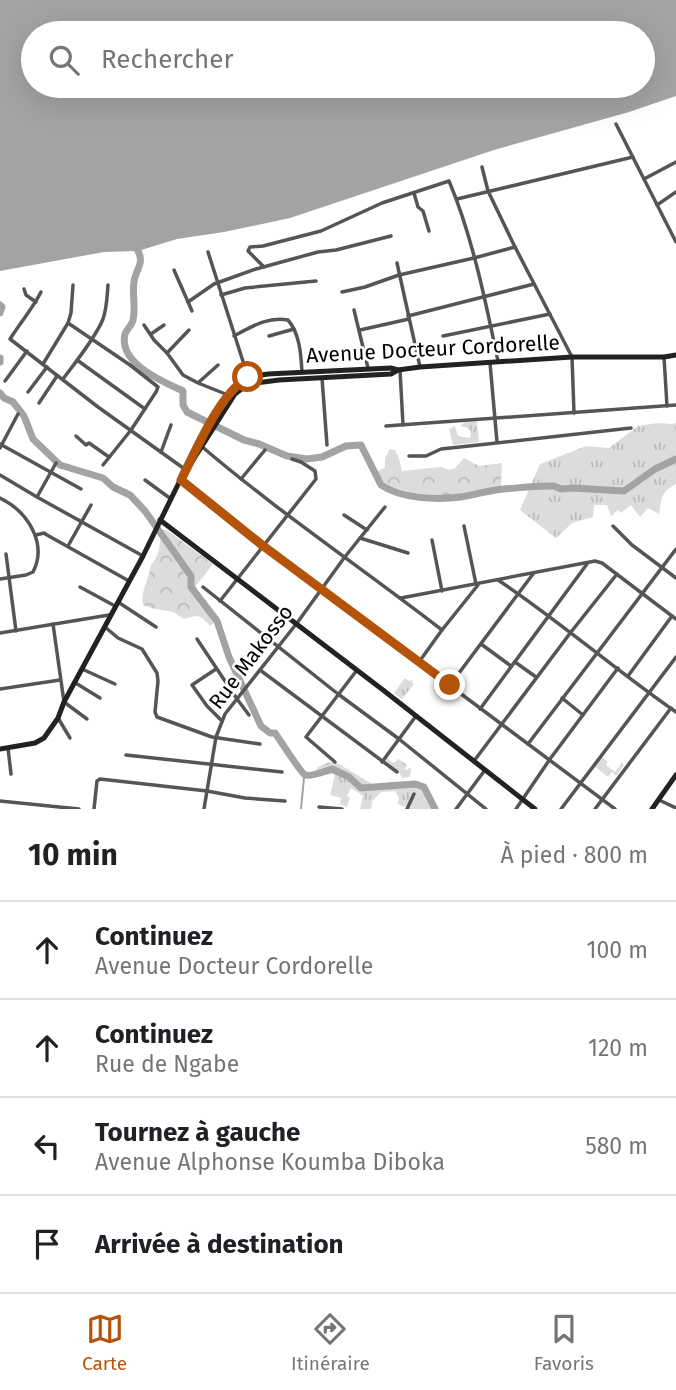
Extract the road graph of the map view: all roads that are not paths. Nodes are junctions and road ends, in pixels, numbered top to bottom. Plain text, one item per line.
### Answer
1 (617, 124) dead end
2 (633, 157) junction
3 (676, 162) edge
4 (482, 167) dead end
5 (643, 179) junction
6 (488, 191) junction
7 (676, 192) edge
8 (414, 193) junction
9 (457, 199) junction
10 (657, 205) junction
11 (676, 223) edge
12 (668, 227) junction
13 (429, 231) dead end
14 (391, 236) dead end
15 (676, 242) edge
16 (515, 247) junction
17 (208, 253) dead end
18 (474, 258) junction
19 (397, 263) dead end
20 (264, 267) junction
21 (174, 270) dead end
22 (399, 275) junction
23 (316, 282) dead end
24 (217, 283) junction
25 (534, 284) junction
26 (73, 285) dead end
27 (108, 285) dead end
28 (24, 289) dead end
29 (41, 292) dead end
30 (342, 292) dead end
31 (221, 295) junction
32 (484, 297) junction
33 (36, 302) junction
34 (188, 302) junction
35 (354, 310) dead end
36 (192, 311) dead end
37 (550, 314) junction
38 (409, 318) junction
39 (68, 323) junction
40 (144, 325) dead end
41 (164, 325) dead end
42 (491, 326) junction
43 (295, 328) junction
44 (189, 330) dead end
45 (359, 331) junction
46 (150, 334) junction
47 (234, 336) junction
48 (269, 336) dead end
49 (443, 336) dead end
50 (92, 338) junction
51 (27, 351) junction
52 (167, 353) junction
53 (676, 355) edge
54 (572, 357) junction
55 (664, 357) junction
56 (77, 360) junction
57 (490, 363) junction
58 (498, 363) junction
59 (43, 364) junction
60 (218, 365) dead end
61 (420, 367) junction
62 (47, 368) junction
63 (368, 368) junction
64 (399, 370) junction
65 (302, 372) junction
66 (57, 376) junction
67 (248, 377) junction
68 (322, 378) junction
69 (62, 379) junction
70 (5, 381) dead end
71 (198, 383) junction
72 (28, 392) dead end
73 (228, 395) junction
74 (39, 403) dead end
75 (676, 405) edge
76 (667, 406) junction
77 (145, 409) junction
78 (574, 413) junction
79 (18, 414) dead end
80 (496, 419) junction
81 (213, 424) junction
82 (171, 425) dead end
83 (403, 425) junction
84 (386, 426) dead end
85 (631, 428) dead end
86 (131, 430) junction
87 (76, 436) dead end
88 (497, 442) junction
89 (1, 445) edge
90 (200, 445) junction
91 (327, 445) dead end
92 (265, 450) dead end
93 (161, 452) junction
94 (409, 456) dead end
95 (108, 457) junction
96 (292, 459) dead end
97 (56, 463) dead end
98 (103, 465) dead end
99 (187, 469) junction
100 (51, 472) junction
101 (0, 475) edge
102 (241, 479) junction
103 (145, 480) dead end
104 (181, 480) junction
105 (80, 489) dead end
106 (37, 497) junction
107 (0, 498) edge
108 (171, 499) junction
109 (91, 505) dead end
110 (385, 508) dead end
111 (287, 515) junction
112 (344, 515) dead end
113 (81, 521) junction
114 (159, 522) junction
115 (464, 526) dead end
116 (613, 526) dead end
117 (367, 530) junction
118 (36, 536) junction
119 (360, 538) junction
120 (432, 540) dead end
121 (262, 545) junction
122 (68, 546) junction
123 (676, 549) edge
124 (6, 554) dead end
125 (408, 554) dead end
126 (143, 555) junction
127 (344, 558) junction
128 (589, 562) junction
129 (662, 568) junction
130 (535, 573) junction
131 (617, 574) junction
132 (9, 578) junction
133 (237, 578) junction
134 (676, 578) edge
135 (0, 579) edge
136 (130, 580) junction
137 (498, 580) junction
138 (478, 584) junction
139 (80, 587) dead end
140 (203, 587) dead end
141 (321, 589) junction
142 (442, 591) junction
143 (642, 592) junction
144 (519, 594) junction
145 (401, 598) junction
146 (220, 601) junction
147 (117, 604) junction
148 (111, 615) junction
149 (549, 616) junction
150 (674, 618) edge
151 (297, 623) junction
152 (52, 624) junction
153 (105, 627) junction
154 (156, 627) dead end
155 (442, 630) junction
156 (16, 631) junction
157 (571, 632) junction
158 (0, 633) edge
159 (197, 639) dead end
160 (481, 644) junction
161 (278, 647) junction
162 (597, 652) junction
163 (676, 657) edge
164 (419, 662) junction
165 (513, 664) junction
166 (618, 668) junction
167 (82, 669) junction
168 (216, 669) junction
169 (260, 670) junction
170 (357, 670) junction
171 (628, 676) junction
172 (536, 678) junction
173 (60, 680) junction
174 (74, 682) junction
175 (115, 684) dead end
176 (450, 685) junction
177 (0, 689) edge
178 (649, 692) junction
179 (338, 694) junction
180 (100, 698) dead end
181 (562, 698) junction
182 (237, 699) junction
183 (64, 702) junction
184 (480, 709) junction
185 (675, 710) edge
186 (249, 715) dead end
187 (322, 715) junction
188 (583, 715) junction
189 (416, 716) junction
190 (58, 718) junction
191 (86, 719) dead end
192 (221, 720) junction
193 (501, 725) junction
194 (216, 737) junction
195 (69, 738) dead end
196 (399, 739) junction
197 (260, 744) dead end
198 (528, 744) junction
199 (8, 748) junction
200 (0, 749) edge
201 (126, 755) dead end
202 (550, 760) junction
203 (474, 761) junction
204 (335, 762) dead end
205 (382, 762) junction
206 (211, 765) junction
207 (485, 770) junction
208 (282, 772) dead end
209 (397, 772) dead end
210 (11, 774) dead end
211 (676, 775) edge
212 (580, 783) junction
213 (207, 791) junction
214 (467, 793) junction
215 (414, 794) dead end
216 (602, 799) junction
217 (522, 800) junction
218 (659, 800) junction
219 (1, 801) edge
220 (285, 801) dead end
221 (318, 807) dead end
222 (676, 808) edge
223 (0, 809) edge
224 (79, 809) edge
225 (94, 809) edge
226 (204, 809) edge
227 (342, 809) edge
228 (407, 809) edge
229 (456, 809) edge
230 (486, 809) edge
231 (516, 809) edge
232 (535, 809) edge
233 (561, 809) edge
234 (594, 809) edge
235 (615, 809) edge
236 (652, 809) edge

1 - 2 street
2 - 5 street
2 - 6 street
3 - 5 street
4 - 6 street
5 - 10 street
6 - 9 street
6 - 16 street
7 - 10 street
8 - 9 street
8 - 13 street
8 - 20 street
9 - 18 street
10 - 12 street
11 - 12 street
12 - 15 street
14 - 20 street
16 - 18 street
16 - 25 street
17 - 24 street
18 - 22 street
18 - 32 street
19 - 22 street
20 - 24 street
21 - 34 street
22 - 30 street
22 - 38 street
23 - 31 street
24 - 31 street
24 - 34 street
25 - 32 street
25 - 37 street
26 - 39 street
27 - 50 street
28 - 33 street
29 - 33 street
31 - 47 street
32 - 38 street
32 - 42 street
33 - 51 street
34 - 36 street
35 - 45 street
37 - 42 street
37 - 54 street
38 - 45 street
38 - 61 street
39 - 50 street
39 - 59 street
40 - 46 street
41 - 46 street
42 - 49 street
42 - 58 street
43 - 47 street
43 - 48 street
43 - 65 street
44 - 52 street
45 - 63 street
46 - 52 street
47 - 67 street
50 - 56 street
50 - 77 street
51 - 59 street
51 - 70 street
52 - 71 street
53 - 55 street, Avenue Docteur Cordorelle
54 - 55 street, Avenue Docteur Cordorelle
54 - 58 street, Avenue Docteur Cordorelle
54 - 78 street
55 - 76 street
56 - 69 street
56 - 77 street
57 - 58 street, Avenue Docteur Cordorelle
57 - 61 street, Avenue Docteur Cordorelle
57 - 80 street
59 - 62 street
60 - 71 street
61 - 64 street, Avenue Docteur Cordorelle
62 - 66 street
62 - 72 street
63 - 64 street, Avenue Docteur Cordorelle
63 - 65 street, Avenue Docteur Cordorelle
64 - 68 street
64 - 83 street
65 - 67 street, Avenue Docteur Cordorelle
66 - 69 street
66 - 74 street
67 - 73 street
68 - 81 street
68 - 91 street
69 - 86 street
71 - 73 street
73 - 81 street
75 - 76 street
76 - 78 street
77 - 86 street
78 - 80 street
79 - 89 street
80 - 83 street
80 - 88 street
81 - 90 street
82 - 93 street
83 - 84 street
85 - 88 street
86 - 93 street
86 - 95 street
87 - 95 street
88 - 94 street
89 - 100 street
90 - 99 street
90 - 102 street
92 - 102 street
93 - 99 street
95 - 98 street
96 - 111 street
97 - 100 street
99 - 104 street
100 - 105 street
100 - 106 street
101 - 106 street
102 - 111 street
103 - 108 street
104 - 108 street
104 - 121 street
106 - 113 street
107 - 118 street
108 - 114 street
109 - 113 street
110 - 117 street, Rue Makosso
111 - 121 street
111 - 127 street
112 - 117 street
113 - 122 street
113 - 126 street
114 - 126 street
114 - 133 street
115 - 138 street
116 - 129 street
117 - 119 street, Rue Makosso
118 - 122 street
118 - 132 street
119 - 125 street
119 - 127 street, Rue Makosso
120 - 142 street
121 - 133 street
121 - 141 street
122 - 136 street
123 - 129 street
124 - 132 street
126 - 136 street
127 - 141 street, Rue Makosso
127 - 145 street
128 - 130 street
128 - 131 street
128 - 149 street
129 - 134 street
129 - 143 street
130 - 137 street
130 - 144 street
131 - 143 street
131 - 157 street
132 - 135 street
132 - 156 street
133 - 146 street
133 - 151 street
136 - 147 street
137 - 138 street
137 - 144 street
138 - 142 street
138 - 155 street
139 - 147 street
140 - 146 street
141 - 151 street, Rue Makosso
141 - 164 street
142 - 145 street
143 - 150 street
143 - 162 street
144 - 149 street
144 - 160 street
145 - 155 street
146 - 161 street
147 - 148 street
147 - 154 street
148 - 152 street
148 - 153 street
149 - 157 street
149 - 165 street
150 - 171 street
151 - 161 street, Rue Makosso
151 - 170 street
152 - 156 street
152 - 173 street
153 - 167 street
153 - 194 street
155 - 164 street
156 - 158 street
157 - 162 street
157 - 172 street
159 - 168 street
160 - 165 street
160 - 176 street
161 - 169 street, Rue Makosso
161 - 179 street
162 - 166 street
162 - 181 street
163 - 178 street
164 - 176 street
165 - 172 street
165 - 184 street
166 - 171 street
166 - 188 street
167 - 174 street
167 - 175 street
168 - 182 street
168 - 192 street
169 - 182 street, Rue Makosso
169 - 187 street
170 - 179 street
170 - 189 street
171 - 178 street
172 - 193 street
173 - 177 street
173 - 183 street
174 - 180 street
174 - 183 street
176 - 184 street
178 - 185 street
178 - 212 street
179 - 187 street
179 - 196 street
181 - 188 street
181 - 198 street
182 - 186 street
182 - 192 street, Rue Makosso
183 - 190 street
183 - 191 street
184 - 193 street
185 - 216 street
187 - 204 street
187 - 205 street
188 - 202 street
189 - 196 street
189 - 203 street
190 - 195 street
190 - 199 street
192 - 194 street, Rue Makosso
193 - 198 street
193 - 203 street
194 - 197 street
194 - 206 street, Rue Makosso
196 - 205 street
196 - 214 street
198 - 202 street
199 - 200 street
199 - 210 street
201 - 206 street
202 - 212 street
202 - 217 street
203 - 207 street
205 - 209 street
206 - 208 street
206 - 213 street, Rue Makosso
207 - 214 street
207 - 217 street
211 - 218 street
212 - 216 street
212 - 233 street
213 - 220 street
213 - 225 street
213 - 226 street, Rue Makosso
214 - 229 street
214 - 230 street
215 - 228 street
216 - 234 street
216 - 235 street
217 - 231 street
217 - 232 street
218 - 222 street
218 - 236 street
219 - 223 street
219 - 224 street
221 - 227 street

